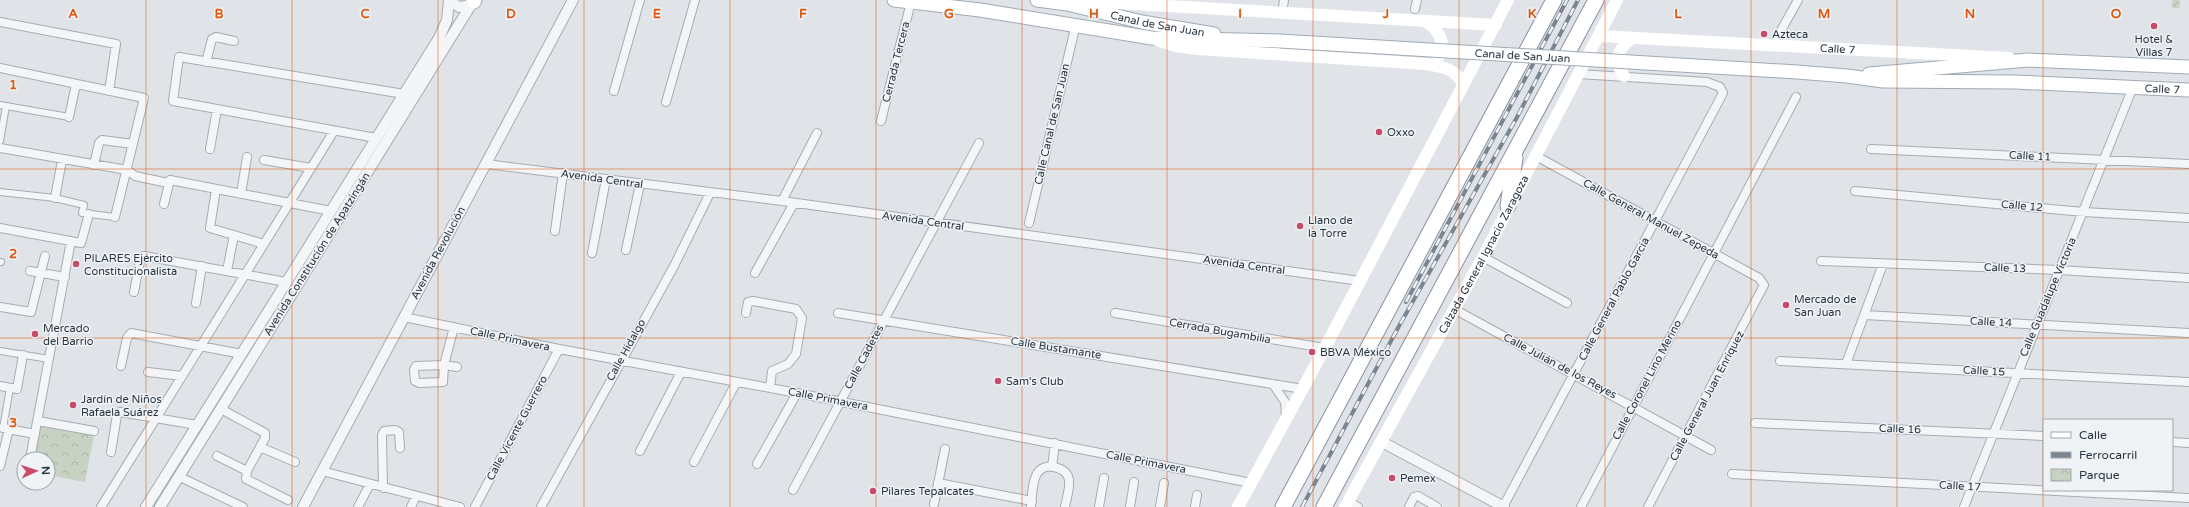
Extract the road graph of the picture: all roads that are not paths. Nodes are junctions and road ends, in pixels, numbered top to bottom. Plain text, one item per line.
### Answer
1 (449, 0) edge
2 (573, 0) edge
3 (640, 0) edge
4 (695, 0) edge
5 (894, 0) edge
6 (1284, 0) edge
7 (1416, 0) edge
8 (1508, 0) edge
9 (1554, 0) edge
10 (1596, 0) edge
11 (1617, 0) edge
12 (1798, 0) edge
13 (474, 1) edge
14 (1044, 1) edge
15 (911, 2) junction
16 (1150, 2) edge
17 (1067, 4) junction
18 (1415, 9) dead end
19 (1282, 13) junction
20 (0, 22) edge
21 (1426, 22) junction
22 (1076, 24) junction
23 (1496, 25) junction
24 (1599, 36) junction
25 (1152, 38) junction
26 (1632, 38) junction
27 (1248, 39) junction
28 (234, 41) dead end
29 (1773, 45) junction
30 (2028, 60) junction
31 (206, 62) junction
32 (1425, 64) junction
33 (2189, 67) edge
34 (0, 68) edge
35 (1797, 72) joint
36 (1578, 74) junction
37 (1624, 76) junction
38 (1847, 76) junction
39 (76, 84) junction
40 (1463, 85) junction
41 (2133, 87) junction
42 (2189, 90) edge
43 (109, 91) junction
44 (614, 91) dead end
45 (404, 94) junction
46 (1796, 97) dead end
47 (666, 102) dead end
48 (3, 106) edge
49 (217, 109) junction
50 (69, 117) joint
51 (881, 121) dead end
52 (334, 131) junction
53 (817, 133) dead end
54 (376, 138) junction
55 (0, 141) edge
56 (979, 143) dead end
57 (133, 144) junction
58 (0, 148) edge
59 (1517, 148) junction
60 (210, 149) dead end
61 (1871, 149) dead end
62 (1536, 156) junction
63 (247, 157) dead end
64 (62, 160) junction
65 (264, 160) dead end
66 (2104, 160) junction
67 (486, 164) junction
68 (2189, 164) edge
69 (94, 165) junction
70 (311, 168) junction
71 (127, 170) junction
72 (563, 173) junction
73 (606, 179) junction
74 (168, 184) junction
75 (640, 184) junction
76 (216, 189) junction
77 (1855, 191) dead end
78 (0, 192) edge
79 (710, 193) junction
80 (241, 194) junction
81 (55, 198) junction
82 (782, 201) junction
83 (289, 203) junction
84 (794, 203) junction
85 (164, 204) dead end
86 (1508, 206) junction
87 (331, 211) junction
88 (2084, 212) junction
89 (89, 214) junction
90 (115, 217) joint
91 (2189, 218) edge
92 (1656, 221) junction
93 (1029, 223) dead end
94 (935, 224) junction
95 (0, 228) edge
96 (554, 232) dead end
97 (234, 235) junction
98 (71, 241) junction
99 (264, 244) junction
100 (626, 250) dead end
101 (592, 253) dead end
102 (1714, 253) junction
103 (45, 256) dead end
104 (1483, 257) junction
105 (1821, 261) dead end
106 (1884, 264) junction
107 (202, 266) junction
108 (2059, 270) junction
109 (30, 271) dead end
110 (227, 271) junction
111 (41, 273) junction
112 (755, 273) dead end
113 (245, 275) junction
114 (65, 277) junction
115 (2189, 278) edge
116 (1360, 281) junction
117 (286, 282) junction
118 (1764, 285) joint
119 (134, 292) dead end
120 (196, 303) dead end
121 (1567, 303) dead end
122 (0, 307) edge
123 (1454, 309) junction
124 (746, 313) dead end
125 (838, 313) dead end
126 (1115, 313) dead end
127 (1865, 315) junction
128 (404, 317) junction
129 (884, 319) junction
130 (2037, 324) junction
131 (454, 327) junction
132 (2189, 333) edge
133 (201, 345) junction
134 (1325, 348) junction
135 (559, 349) junction
136 (0, 351) edge
137 (242, 354) junction
138 (23, 355) junction
139 (49, 359) junction
140 (620, 360) junction
141 (1780, 361) dead end
142 (1846, 364) junction
143 (121, 366) dead end
144 (457, 367) dead end
145 (148, 372) dead end
146 (681, 372) junction
147 (2016, 373) junction
148 (1574, 374) junction
149 (182, 376) junction
150 (2189, 382) edge
151 (736, 383) junction
152 (1274, 384) junction
153 (0, 386) edge
154 (10, 388) junction
155 (770, 388) junction
156 (1303, 389) junction
157 (797, 393) junction
158 (840, 402) junction
159 (1634, 406) junction
160 (221, 409) junction
161 (157, 417) junction
162 (1286, 417) junction
163 (38, 420) junction
164 (1755, 423) dead end
165 (197, 425) junction
166 (6, 428) junction
167 (94, 431) dead end
168 (1993, 433) junction
169 (35, 434) junction
170 (1686, 436) junction
171 (2043, 436) edge
172 (1382, 442) junction
173 (2173, 442) edge
174 (1055, 443) junction
175 (2189, 443) edge
176 (260, 447) junction
177 (400, 448) dead end
178 (945, 449) dead end
179 (1711, 450) dead end
180 (32, 451) edge
181 (640, 451) dead end
182 (110, 452) dead end
183 (217, 456) dead end
184 (295, 462) dead end
185 (694, 462) dead end
186 (757, 464) dead end
187 (0, 466) edge
188 (1052, 466) junction
189 (247, 471) junction
190 (322, 471) junction
191 (1732, 474) dead end
192 (180, 477) junction
193 (1104, 478) dead end
194 (1134, 482) dead end
195 (938, 483) junction
196 (1164, 483) dead end
197 (1251, 483) junction
198 (370, 484) junction
199 (1972, 487) junction
200 (383, 488) junction
201 (793, 490) dead end
202 (2043, 491) edge
203 (2051, 491) edge
204 (1197, 495) dead end
205 (416, 496) junction
206 (2189, 498) edge
207 (288, 500) dead end
208 (934, 504) dead end
209 (1031, 504) edge
210 (1350, 505) edge
211 (101, 507) edge
212 (146, 507) edge
213 (160, 507) edge
214 (243, 507) edge
215 (303, 507) edge
216 (358, 507) edge
217 (411, 507) edge
218 (460, 507) edge
219 (475, 507) edge
220 (541, 507) edge
221 (1066, 507) edge
222 (1099, 507) edge
223 (1130, 507) edge
224 (1160, 507) edge
225 (1195, 507) edge
226 (1238, 507) edge
227 (1283, 507) edge
228 (1324, 507) edge
229 (1409, 507) edge
230 (1437, 507) edge
231 (1503, 507) edge
232 (1581, 507) edge
233 (1648, 507) edge
234 (1964, 507) edge

1 - 13 street
1 - 45 street, Avenida Constitución de Apatzingán
2 - 67 street, Avenida Revolución
3 - 44 street
4 - 47 street
5 - 15 main road, Canal de San Juan
6 - 19 street
7 - 18 street
8 - 23 main road
9 - 227 highway
10 - 59 highway, Calzada General Ignacio Zaragoza
11 - 24 main road, Calzada General Ignacio Zaragoza
12 - 29 street
13 - 160 street, Avenida Constitución de Apatzingán
14 - 17 main road, Canal de San Juan
15 - 22 main road, Canal de San Juan
15 - 51 street, Cerrada Tercera
16 - 17 main road, Canal de San Juan
16 - 19 main road, Canal de San Juan
17 - 27 main road, Canal de San Juan
19 - 21 main road, Canal de San Juan
20 - 43 street
21 - 23 main road, Canal de San Juan
21 - 32 main road
22 - 25 main road, Canal de San Juan
22 - 93 street, Calle Canal de San Juan
23 - 40 main road
24 - 26 main road, Calle 7
24 - 36 main road, Calzada General Ignacio Zaragoza
25 - 27 main road, Canal de San Juan
25 - 32 main road, Canal de San Juan
26 - 29 main road, Calle 7
26 - 37 main road
27 - 35 main road, Canal de San Juan, bridge
28 - 31 street
29 - 30 main road, Calle 7
30 - 33 main road, Calle 7
30 - 38 main road, Calle 7
31 - 45 street
31 - 49 street
32 - 40 main road, Canal de San Juan
34 - 39 street
35 - 38 main road, Calle 7
36 - 37 street
36 - 62 main road, Calzada General Ignacio Zaragoza
37 - 92 street, Calle General Pablo García
38 - 41 main road, Calle 7
39 - 43 street
39 - 50 street
40 - 116 main road
41 - 42 main road, Calle 7
41 - 66 street, Calle Guadalupe Victoria
43 - 57 street
45 - 54 street, Avenida Constitución de Apatzingán
46 - 102 street, Calle Coronel Lino Merino
48 - 50 street
48 - 55 street
49 - 52 street
49 - 60 street
52 - 54 street
52 - 70 street
53 - 82 street
54 - 87 street, Avenida Constitución de Apatzingán
56 - 94 street, Calle Cadetes
57 - 69 street
57 - 71 street
58 - 64 street
59 - 86 highway
59 - 228 highway, Calzada General Ignacio Zaragoza
61 - 66 street, Calle 11
62 - 86 main road, Calzada General Ignacio Zaragoza
62 - 92 street, Calle General Manuel Zepeda
63 - 80 street
64 - 69 street
64 - 81 street
65 - 70 street
66 - 68 street, Calle 11
66 - 88 street, Calle Guadalupe Victoria
67 - 72 street, Avenida Central
67 - 128 street, Avenida Revolución
69 - 71 street
70 - 83 street
71 - 74 street
71 - 90 street
72 - 73 street, Avenida Central
72 - 96 street
73 - 75 street, Avenida Central
73 - 101 street
74 - 76 street
74 - 85 street
75 - 79 street, Avenida Central
75 - 100 street
76 - 80 street
76 - 97 street
77 - 88 street, Calle 12
78 - 81 street
79 - 82 street, Avenida Central
79 - 140 street, Calle Hidalgo
80 - 83 street
81 - 89 street
82 - 84 street, Avenida Central
83 - 87 street
83 - 99 street
84 - 94 street, Avenida Central
84 - 112 street
86 - 104 main road, Calzada General Ignacio Zaragoza
87 - 117 street, Avenida Constitución de Apatzingán
88 - 91 street, Calle 12
88 - 108 street, Calle Guadalupe Victoria
89 - 90 street
89 - 98 street
92 - 102 street, Calle General Manuel Zepeda
92 - 148 street, Calle General Pablo García
94 - 116 street, Avenida Central
94 - 129 street, Calle Cadetes
95 - 98 street
97 - 99 street
97 - 110 street
98 - 114 street
99 - 113 street
102 - 118 street, Calle General Manuel Zepeda
102 - 159 street, Calle Coronel Lino Merino
103 - 111 street
104 - 121 street
104 - 123 main road, Calzada General Ignacio Zaragoza
105 - 106 street, Calle 13
106 - 108 street, Calle 13
106 - 127 street
107 - 110 street
107 - 119 street
107 - 120 street
108 - 115 street, Calle 13
108 - 130 street, Calle Guadalupe Victoria
109 - 111 street
110 - 113 street
111 - 114 street
111 - 122 street
113 - 117 street
113 - 133 street
114 - 139 street
116 - 134 main road
117 - 137 street, Avenida Constitución de Apatzingán
118 - 170 street, Calle General Juan Enríquez
123 - 148 street, Calle Julián de los Reyes
123 - 172 main road, Calzada General Ignacio Zaragoza
124 - 155 street
125 - 129 street, Calle Bustamante
126 - 134 street, Cerrada Bugambilia
127 - 130 street, Calle 14
127 - 142 street
128 - 131 street, Calle Primavera
128 - 190 street, Avenida Revolución
129 - 152 street, Calle Bustamante
129 - 158 street, Calle Cadetes
130 - 132 street, Calle 14
130 - 147 street, Calle Guadalupe Victoria
131 - 135 street, Calle Primavera
131 - 144 street
133 - 137 street
133 - 143 street
133 - 149 street
134 - 156 main road
135 - 140 street, Calle Primavera
135 - 219 street, Calle Vicente Guerrero
136 - 138 street
137 - 165 street, Avenida Constitución de Apatzingán
138 - 139 street
138 - 154 street
139 - 163 street
140 - 146 street, Calle Primavera
140 - 220 street, Calle Hidalgo
141 - 142 street, Calle 15
142 - 147 street, Calle 15
145 - 149 street
146 - 151 street, Calle Primavera
146 - 181 street
147 - 150 street, Calle 15
147 - 168 street, Calle Guadalupe Victoria
148 - 159 street, Calle Julián de los Reyes
148 - 231 street, Calle General Pablo García
149 - 161 street
151 - 155 street, Calle Primavera
151 - 185 street
152 - 156 street, Calle Bustamante
152 - 162 street
153 - 154 street
154 - 166 street
155 - 157 street, Calle Primavera
156 - 162 main road
157 - 158 street, Calle Primavera
157 - 186 street
158 - 174 street, Calle Primavera
158 - 201 street, Calle Cadetes
159 - 170 street, Calle Julián de los Reyes
159 - 232 street, Calle Coronel Lino Merino
160 - 176 street
160 - 192 street, Avenida Constitución de Apatzingán
161 - 165 street
161 - 182 street
161 - 211 street
162 - 197 main road
163 - 167 street
163 - 169 street
164 - 168 street, Calle 16
165 - 212 street, Avenida Constitución de Apatzingán
166 - 169 street
166 - 187 street
168 - 171 street, Calle 16
168 - 199 street, Calle Guadalupe Victoria
169 - 180 street
170 - 179 street, Calle Julián de los Reyes
170 - 233 street, Calle General Juan Enríquez
172 - 210 main road, Calzada General Ignacio Zaragoza
172 - 231 street
173 - 175 street
174 - 188 street
174 - 197 street, Calle Primavera
176 - 184 street
176 - 189 street
177 - 200 street
178 - 195 street
183 - 189 street
188 - 209 street
188 - 221 street
189 - 207 street
190 - 198 street
190 - 215 street, Avenida Revolución
191 - 199 street, Calle 17
192 - 213 street, Avenida Constitución de Apatzingán
192 - 214 street
193 - 222 street
194 - 223 street
195 - 208 street
195 - 209 street
196 - 224 street
197 - 226 main road
198 - 200 street
198 - 216 street
199 - 202 street, Calle 17
199 - 234 street, Calle Guadalupe Victoria
200 - 205 street
203 - 206 street, Calle 17
204 - 225 street
205 - 217 street
205 - 218 street
229 - 230 street

